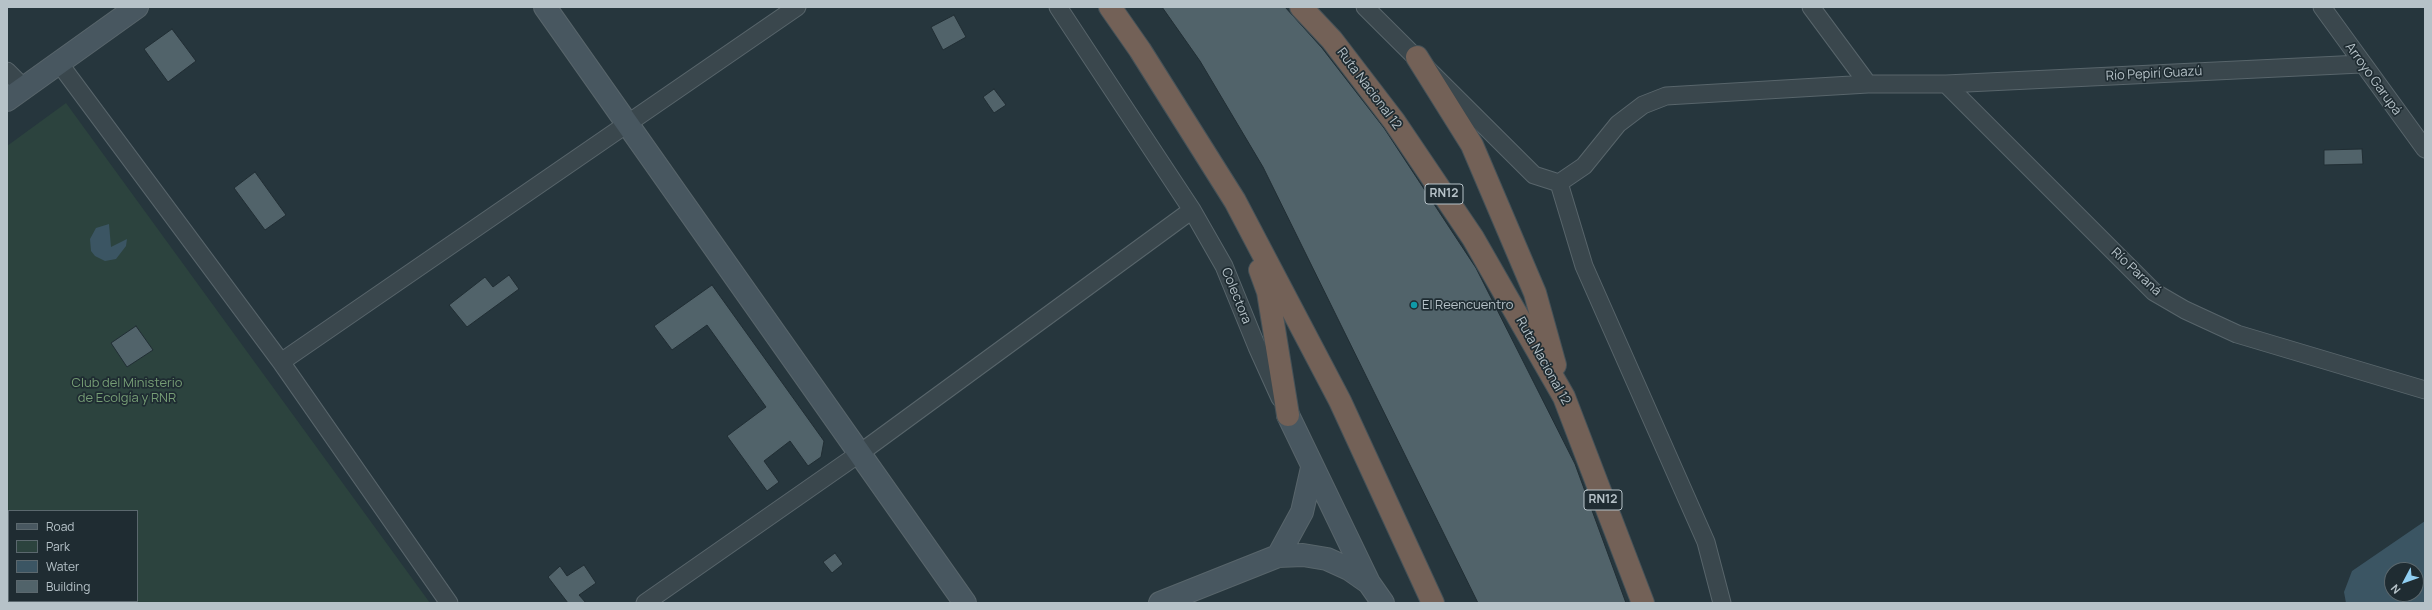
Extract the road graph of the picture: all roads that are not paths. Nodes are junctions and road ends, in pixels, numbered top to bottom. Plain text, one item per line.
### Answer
1 (137, 7) edge
2 (544, 7) edge
3 (797, 7) edge
4 (1058, 7) edge
5 (1110, 7) edge
6 (1301, 7) edge
7 (1365, 7) edge
8 (1811, 7) edge
9 (2322, 7) edge
10 (1417, 57) junction
11 (59, 63) junction
12 (2361, 64) junction
13 (7, 71) edge
14 (1868, 84) junction
15 (1946, 84) junction
16 (16, 94) edge
17 (628, 124) junction
18 (2425, 149) edge
19 (1559, 183) junction
20 (1235, 201) junction
21 (1192, 210) junction
22 (281, 362) junction
23 (2425, 390) edge
24 (1564, 397) junction
25 (1288, 415) junction
26 (860, 453) junction
27 (1312, 468) junction
28 (1278, 556) junction
29 (1369, 583) junction
30 (449, 603) edge
31 (645, 603) edge
32 (965, 603) edge
33 (1160, 603) edge
34 (1383, 603) edge
35 (1433, 603) edge
36 (1643, 603) edge
37 (1722, 603) edge

1 - 11 main road
2 - 17 main road
3 - 17 street
4 - 21 street, Colectora
5 - 20 highway
6 - 24 highway, Ruta Nacional 12 / RN12
7 - 10 street
8 - 14 street
9 - 12 street, Arroyo Garupá
10 - 19 street
10 - 24 highway
11 - 16 main road
11 - 22 street
12 - 15 street, Río Pepirí Guazú
12 - 18 street, Arroyo Garupá
13 - 16 street
14 - 15 street, Río Pepirí Guazú
14 - 19 street, Río Pepirí Guazú
15 - 23 street, Río Paraná
17 - 22 street
17 - 26 main road
19 - 37 street
20 - 25 highway
20 - 35 highway
21 - 25 street, Colectora
21 - 26 street
22 - 30 street
24 - 36 highway, Ruta Nacional 12 / RN12
25 - 27 main road, Colectora
26 - 31 street
26 - 32 main road
27 - 28 main road
27 - 29 main road, Colectora
28 - 29 main road
28 - 33 main road
29 - 34 main road, Colectora

